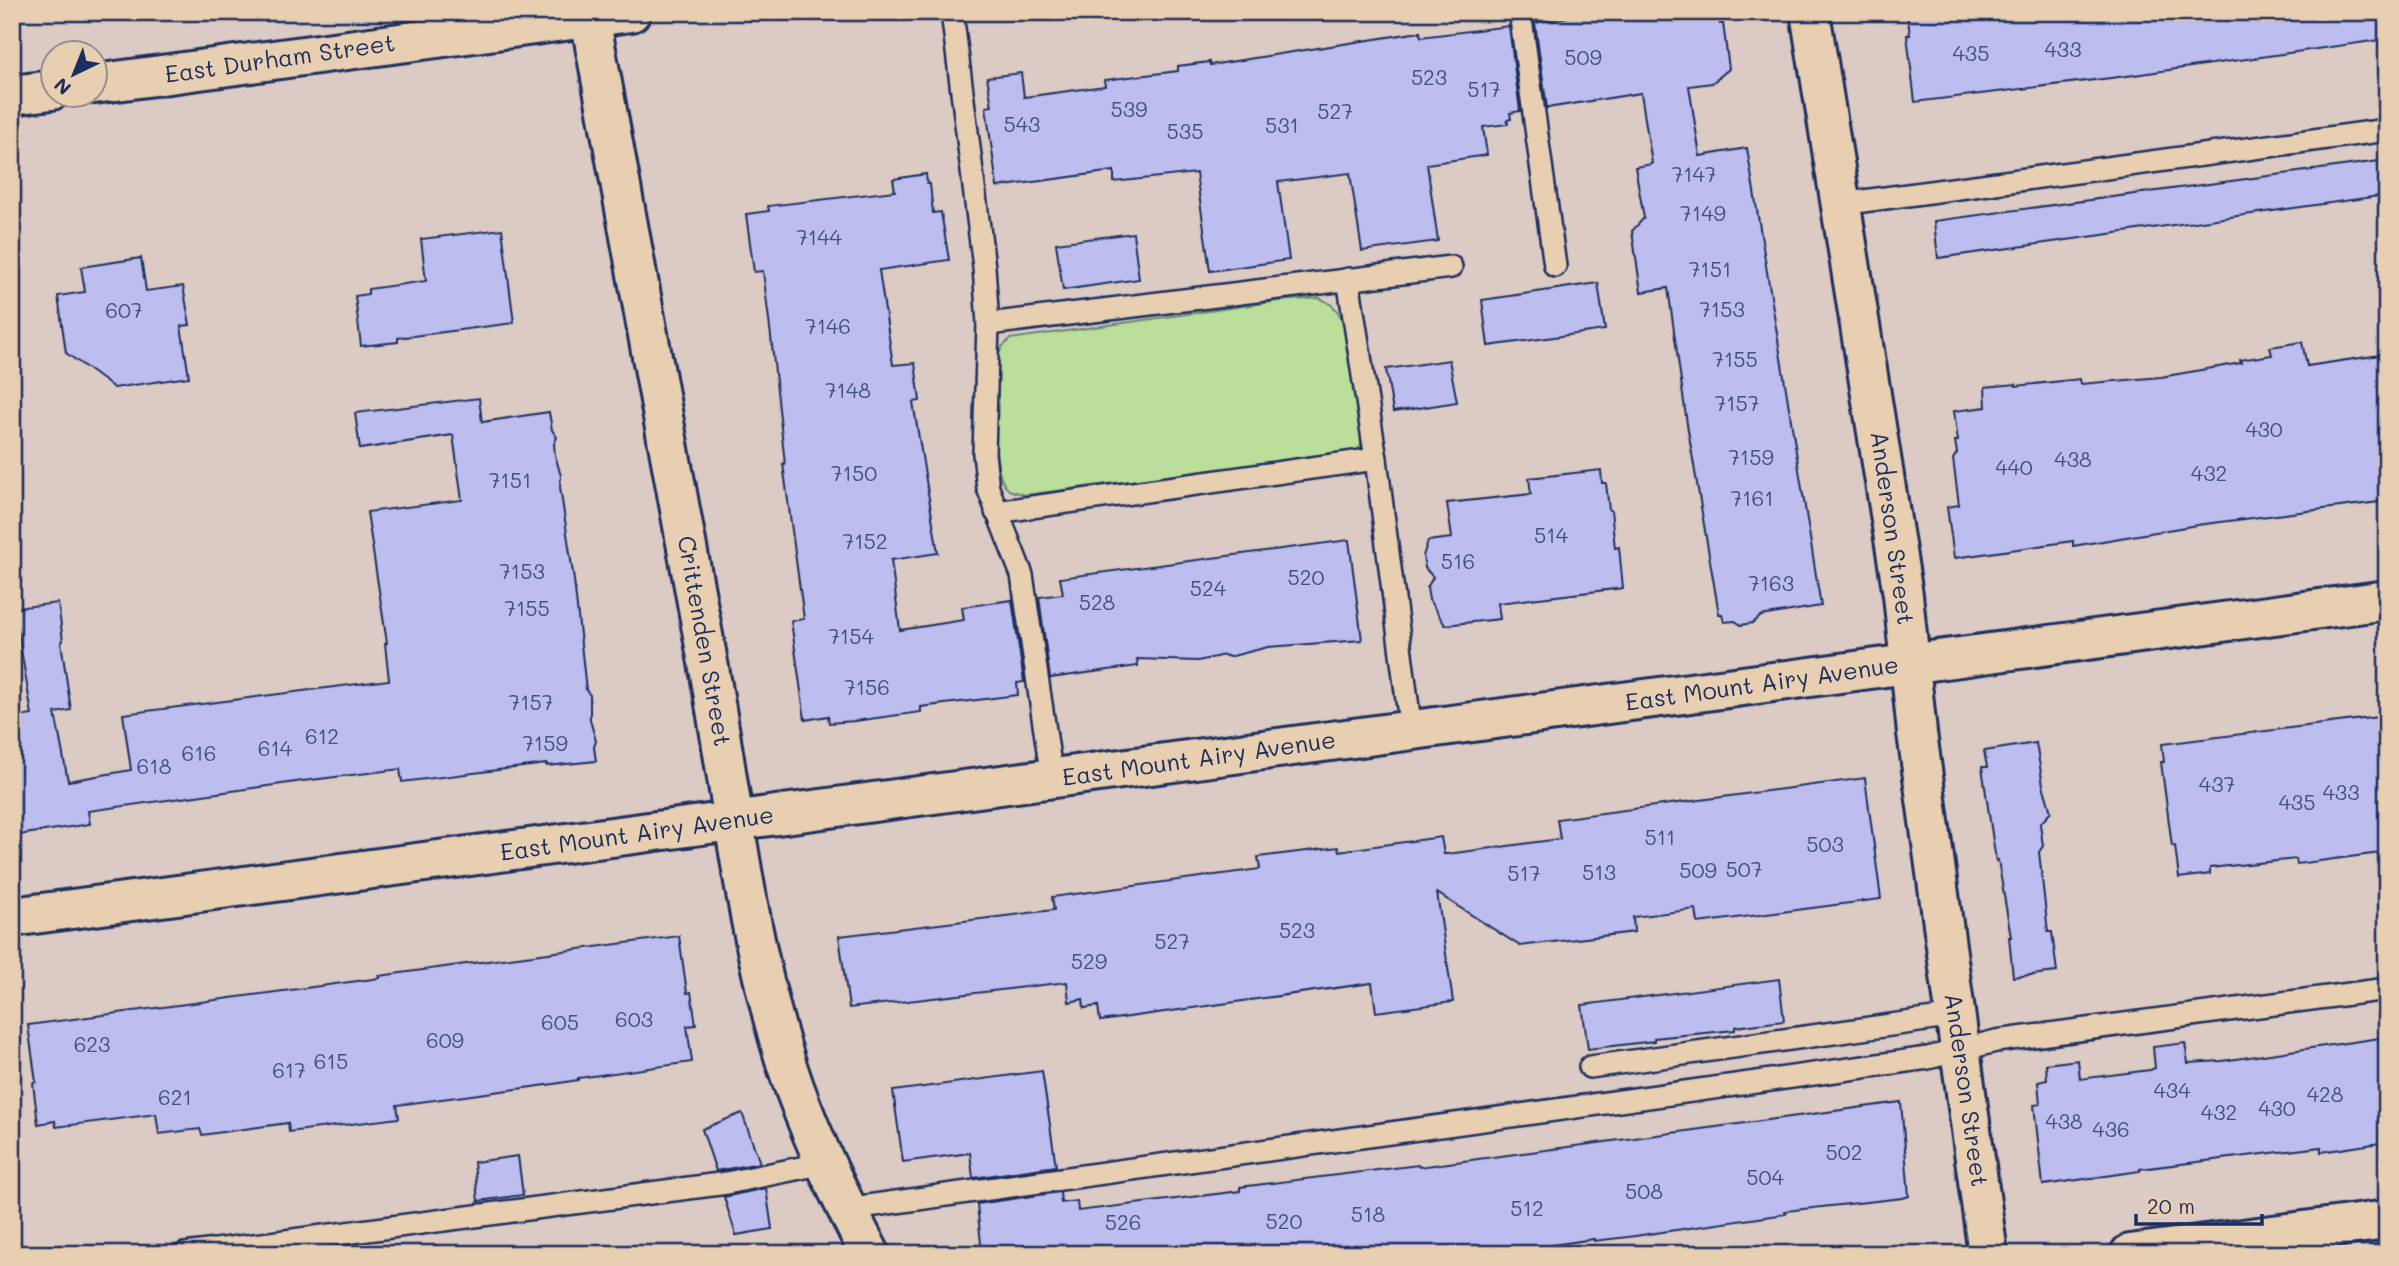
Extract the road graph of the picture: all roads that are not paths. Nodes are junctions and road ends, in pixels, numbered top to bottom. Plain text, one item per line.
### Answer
1 (631, 12) edge
2 (951, 12) edge
3 (1521, 12) edge
4 (1810, 12) edge
5 (589, 15) edge
6 (108, 82) edge
7 (38, 92) edge
8 (12, 95) edge
9 (2387, 130) edge
10 (1841, 204) junction
11 (1555, 266) dead end
12 (1451, 267) dead end
13 (1348, 279) junction
14 (988, 324) junction
15 (1376, 459) junction
16 (996, 512) junction
17 (2387, 600) edge
18 (1909, 664) junction
19 (1411, 731) junction
20 (1052, 778) junction
21 (735, 821) junction
22 (12, 918) edge
23 (2387, 989) edge
24 (1958, 1032) junction
25 (1590, 1067) dead end
26 (825, 1163) junction
27 (846, 1209) junction
28 (2387, 1220) edge
29 (184, 1254) edge
30 (870, 1254) edge
31 (1988, 1254) edge
32 (2130, 1254) edge

1 - 5 street, East Durham Street
2 - 14 lane
3 - 11 lane
4 - 10 street, Anderson Street
5 - 6 street, East Durham Street
5 - 21 street, Crittenden Street
7 - 8 street
9 - 10 lane
10 - 18 street, Anderson Street
12 - 13 lane
13 - 14 lane
13 - 15 lane
14 - 16 lane
15 - 16 lane
15 - 19 lane
16 - 20 lane
17 - 18 street, East Mount Airy Avenue
18 - 19 street, East Mount Airy Avenue
18 - 24 street, Anderson Street
19 - 20 street, East Mount Airy Avenue
20 - 21 street, East Mount Airy Avenue
21 - 22 street, East Mount Airy Avenue
21 - 26 street, Crittenden Street
23 - 24 lane
24 - 25 lane
24 - 27 lane
24 - 31 street, Anderson Street
26 - 27 street, Crittenden Street
26 - 29 lane
27 - 30 street, Crittenden Street
28 - 32 street

